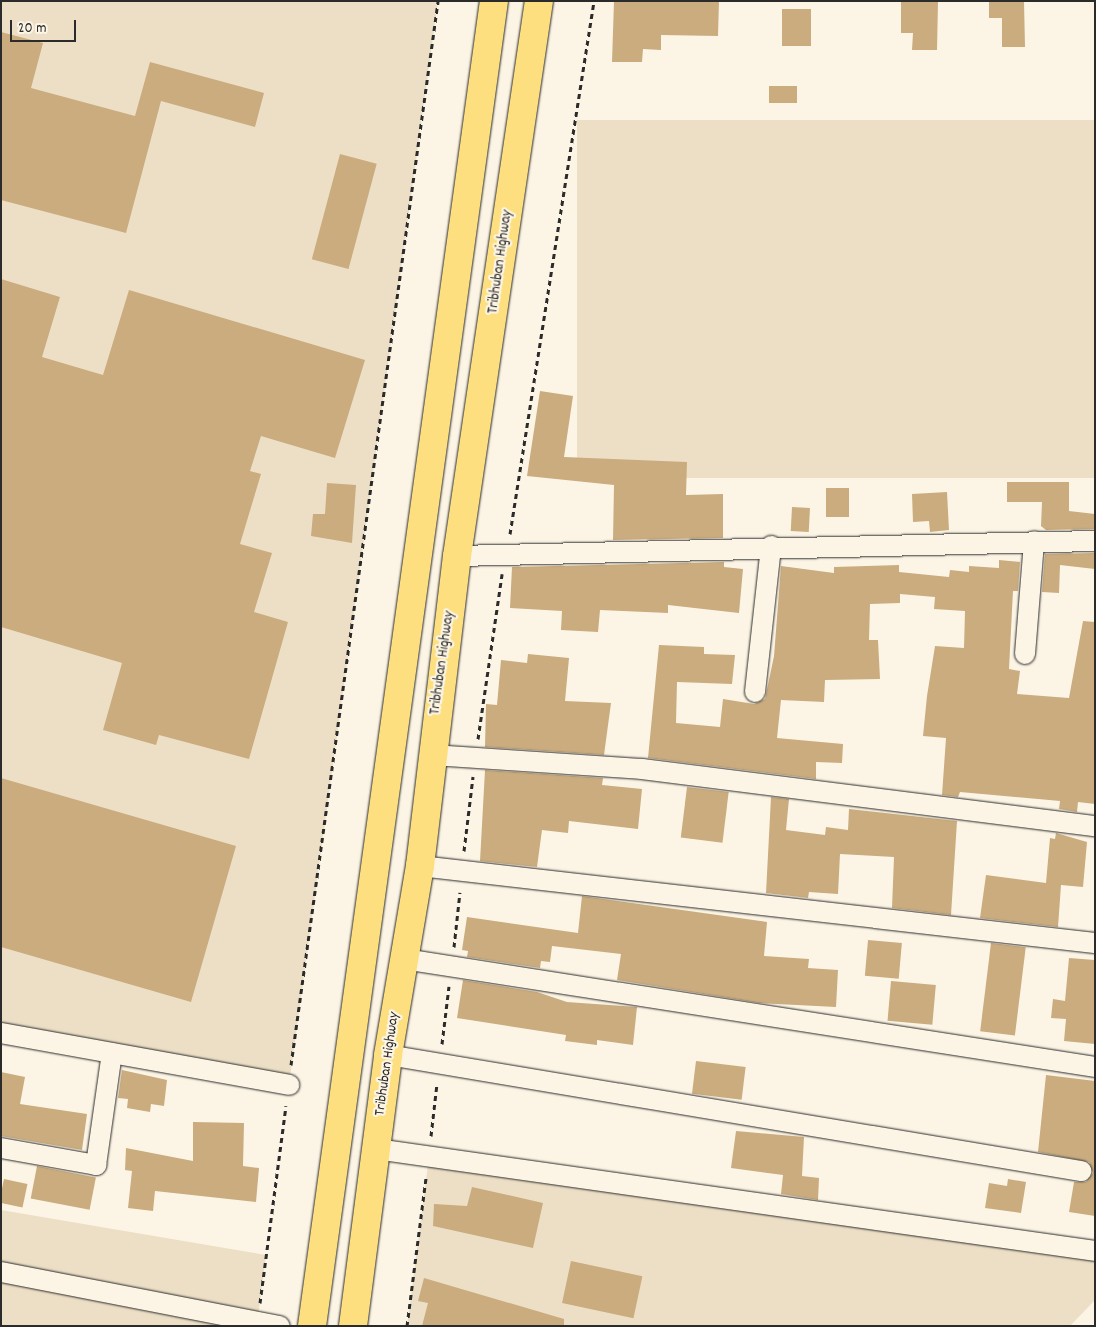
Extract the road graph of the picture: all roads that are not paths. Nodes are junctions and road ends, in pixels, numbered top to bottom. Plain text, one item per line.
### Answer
1 (494, 1) edge
2 (539, 1) edge
3 (1034, 541) junction
4 (1095, 541) edge
5 (771, 546) junction
6 (457, 556) junction
7 (1025, 654) dead end
8 (756, 692) dead end
9 (431, 755) junction
10 (1095, 826) edge
11 (420, 866) junction
12 (1095, 943) edge
13 (404, 959) junction
14 (1, 1033) edge
15 (112, 1053) junction
16 (388, 1055) junction
17 (1095, 1067) edge
18 (289, 1085) road end
19 (1, 1148) edge
20 (376, 1150) junction
21 (1081, 1171) dead end
22 (1095, 1251) edge
23 (1, 1272) edge
24 (280, 1326) edge
25 (312, 1326) edge
26 (353, 1326) edge

1 - 25 highway
2 - 6 highway, Tribhuban Highway
3 - 4 street
3 - 5 street
3 - 7 street
5 - 6 street
5 - 8 street
6 - 9 highway, Tribhuban Highway
9 - 10 street
9 - 11 highway, Tribhuban Highway
11 - 12 street
11 - 13 highway, Tribhuban Highway
13 - 16 highway, Tribhuban Highway
13 - 17 street
14 - 15 street
15 - 18 street
15 - 19 street
16 - 20 highway, Tribhuban Highway
16 - 21 street
20 - 22 street
20 - 26 highway, Tribhuban Highway
23 - 24 street

